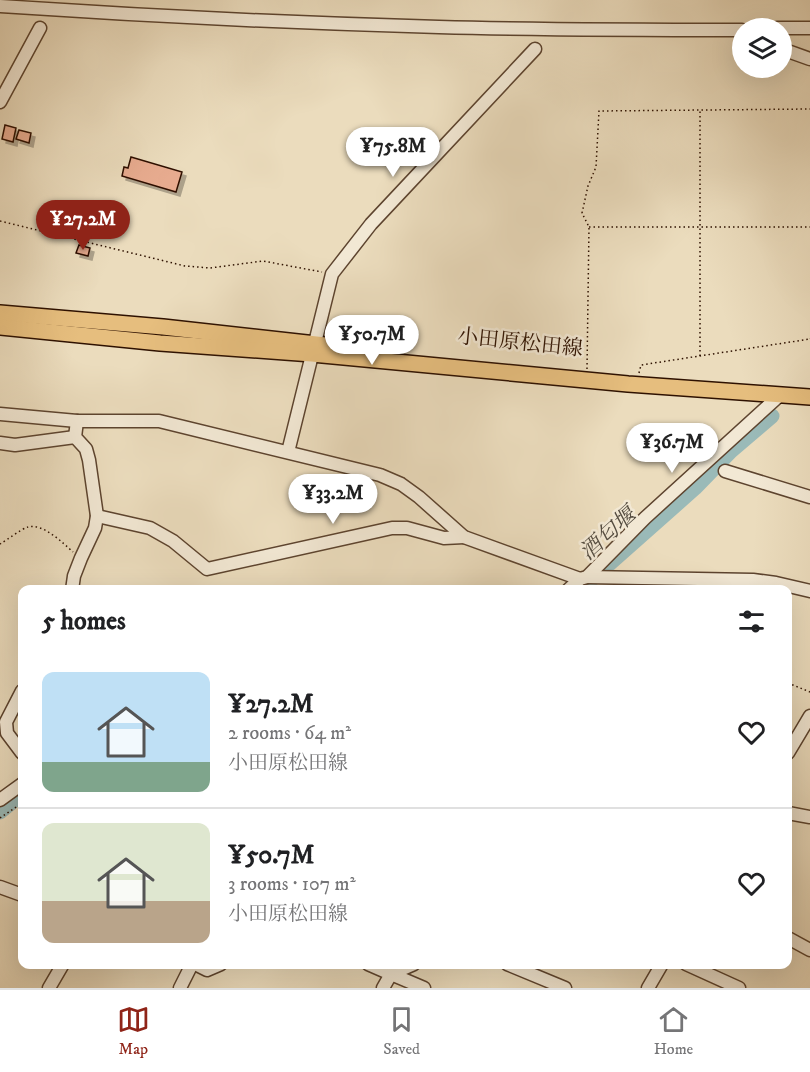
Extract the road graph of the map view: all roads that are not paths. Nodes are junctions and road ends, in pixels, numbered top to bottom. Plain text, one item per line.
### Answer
1 (0, 6) edge
2 (39, 28) dead end
3 (792, 28) edge
4 (810, 28) edge
5 (732, 30) edge
6 (535, 48) dead end
7 (792, 53) edge
8 (810, 59) edge
9 (0, 102) edge
10 (0, 313) edge
11 (0, 327) edge
12 (313, 349) junction
13 (748, 393) junction
14 (780, 395) junction
15 (810, 397) edge
16 (0, 414) edge
17 (77, 421) junction
18 (75, 437) junction
19 (0, 443) edge
20 (288, 452) junction
21 (725, 471) dead end
22 (810, 498) edge
23 (97, 516) junction
24 (464, 537) junction
25 (584, 578) junction
26 (73, 585) edge
27 (575, 585) edge
28 (784, 585) edge
29 (792, 587) edge
30 (810, 591) edge
31 (18, 699) edge
32 (810, 716) edge
33 (792, 746) edge
34 (18, 748) edge
35 (18, 787) edge
36 (0, 800) edge
37 (792, 814) edge
38 (810, 817) edge
39 (0, 887) edge
40 (18, 894) edge
41 (792, 940) edge
42 (810, 950) edge
43 (60, 969) edge
44 (191, 969) edge
45 (380, 969) edge
46 (402, 969) edge
47 (519, 969) edge
48 (659, 969) edge
49 (697, 969) edge
50 (391, 974) junction
51 (50, 988) edge
52 (180, 988) edge
53 (383, 988) edge
54 (424, 988) edge
55 (565, 988) edge
56 (648, 988) edge
57 (739, 988) edge

1 - 5 street
2 - 9 street
3 - 4 street
6 - 12 street
7 - 8 street
10 - 12 main road, 小田原松田線
11 - 12 main road, 小田原松田線
12 - 13 main road, 小田原松田線
12 - 13 main road, 小田原松田線
12 - 20 street
13 - 14 main road, 小田原松田線
14 - 15 main road, 小田原松田線
14 - 25 street
16 - 17 street
17 - 18 street
17 - 20 street
18 - 19 street
18 - 23 street
20 - 24 street
21 - 22 street
23 - 24 street
23 - 26 street
24 - 25 street
25 - 27 street
25 - 28 street
29 - 30 street
31 - 34 street
32 - 33 street
35 - 36 street
37 - 38 street
39 - 40 street
41 - 42 street
43 - 51 street
44 - 52 street
45 - 50 street
46 - 50 street
47 - 55 street
48 - 56 street
49 - 57 street
50 - 53 street
50 - 54 street

